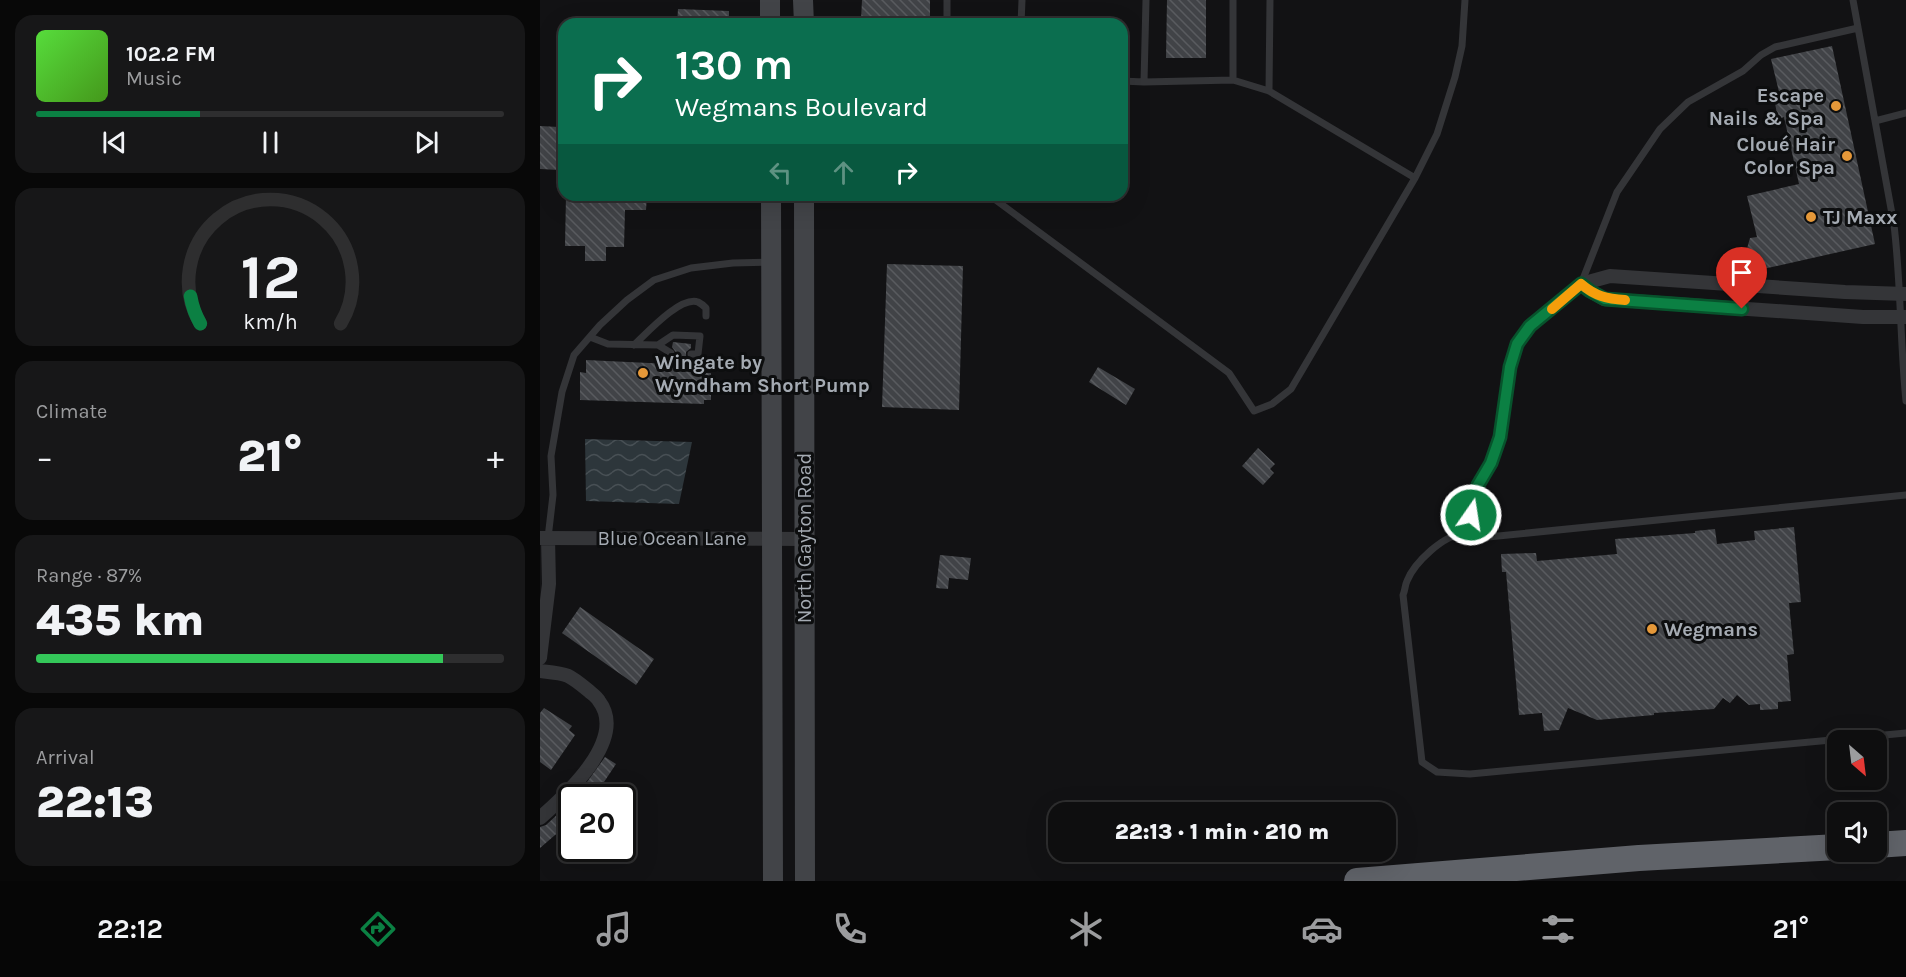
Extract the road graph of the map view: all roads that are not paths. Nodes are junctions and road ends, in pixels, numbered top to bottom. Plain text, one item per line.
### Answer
1 (770, 0) edge
2 (803, 0) edge
3 (947, 0) edge
4 (1022, 0) edge
5 (1146, 0) edge
6 (1233, 0) edge
7 (1270, 0) edge
8 (1465, 0) edge
9 (1853, 0) edge
10 (770, 18) edge
11 (804, 18) edge
12 (947, 18) edge
13 (1021, 18) edge
14 (1857, 28) junction
15 (1233, 80) junction
16 (1128, 81) edge
17 (1144, 82) junction
18 (1269, 91) junction
19 (1906, 113) edge
20 (1875, 121) junction
21 (1415, 178) junction
22 (771, 201) edge
23 (804, 201) edge
24 (997, 201) edge
25 (771, 262) junction
26 (1581, 284) junction
27 (1902, 294) edge
28 (706, 316) dead end
29 (1903, 318) edge
30 (590, 337) junction
31 (634, 345) junction
32 (658, 345) junction
33 (671, 352) dead end
34 (690, 354) dead end
35 (1906, 401) edge
36 (1906, 495) edge
37 (1473, 534) junction
38 (544, 538) edge
39 (772, 538) junction
40 (803, 539) junction
41 (540, 658) edge
42 (540, 671) edge
43 (1906, 733) edge
44 (540, 818) edge
45 (1906, 843) edge
46 (1887, 844) edge
47 (1827, 848) edge
48 (773, 881) edge
49 (805, 881) edge
50 (1357, 881) edge

1 - 10 main road
2 - 11 main road
3 - 12 lane
4 - 13 lane
5 - 17 lane
6 - 15 lane
7 - 18 lane
8 - 21 lane
9 - 14 lane
14 - 20 lane
14 - 26 lane
15 - 17 lane
15 - 18 lane
16 - 17 lane
18 - 21 lane
19 - 20 lane
20 - 27 lane
21 - 24 lane
22 - 25 main road, North Gayton Road
23 - 40 main road, North Gayton Road
25 - 30 lane
25 - 39 main road, North Gayton Road
26 - 27 street
26 - 29 street
26 - 37 lane
27 - 29 lane
28 - 31 lane
29 - 35 lane
30 - 31 lane
30 - 38 lane
31 - 32 lane
32 - 33 lane
32 - 34 lane
36 - 37 lane
37 - 43 lane
38 - 39 street, Blue Ocean Lane
38 - 41 street
39 - 40 street, Blue Ocean Lane
39 - 48 main road, North Gayton Road
40 - 49 main road, North Gayton Road
42 - 44 street
45 - 46 highway
47 - 50 highway

